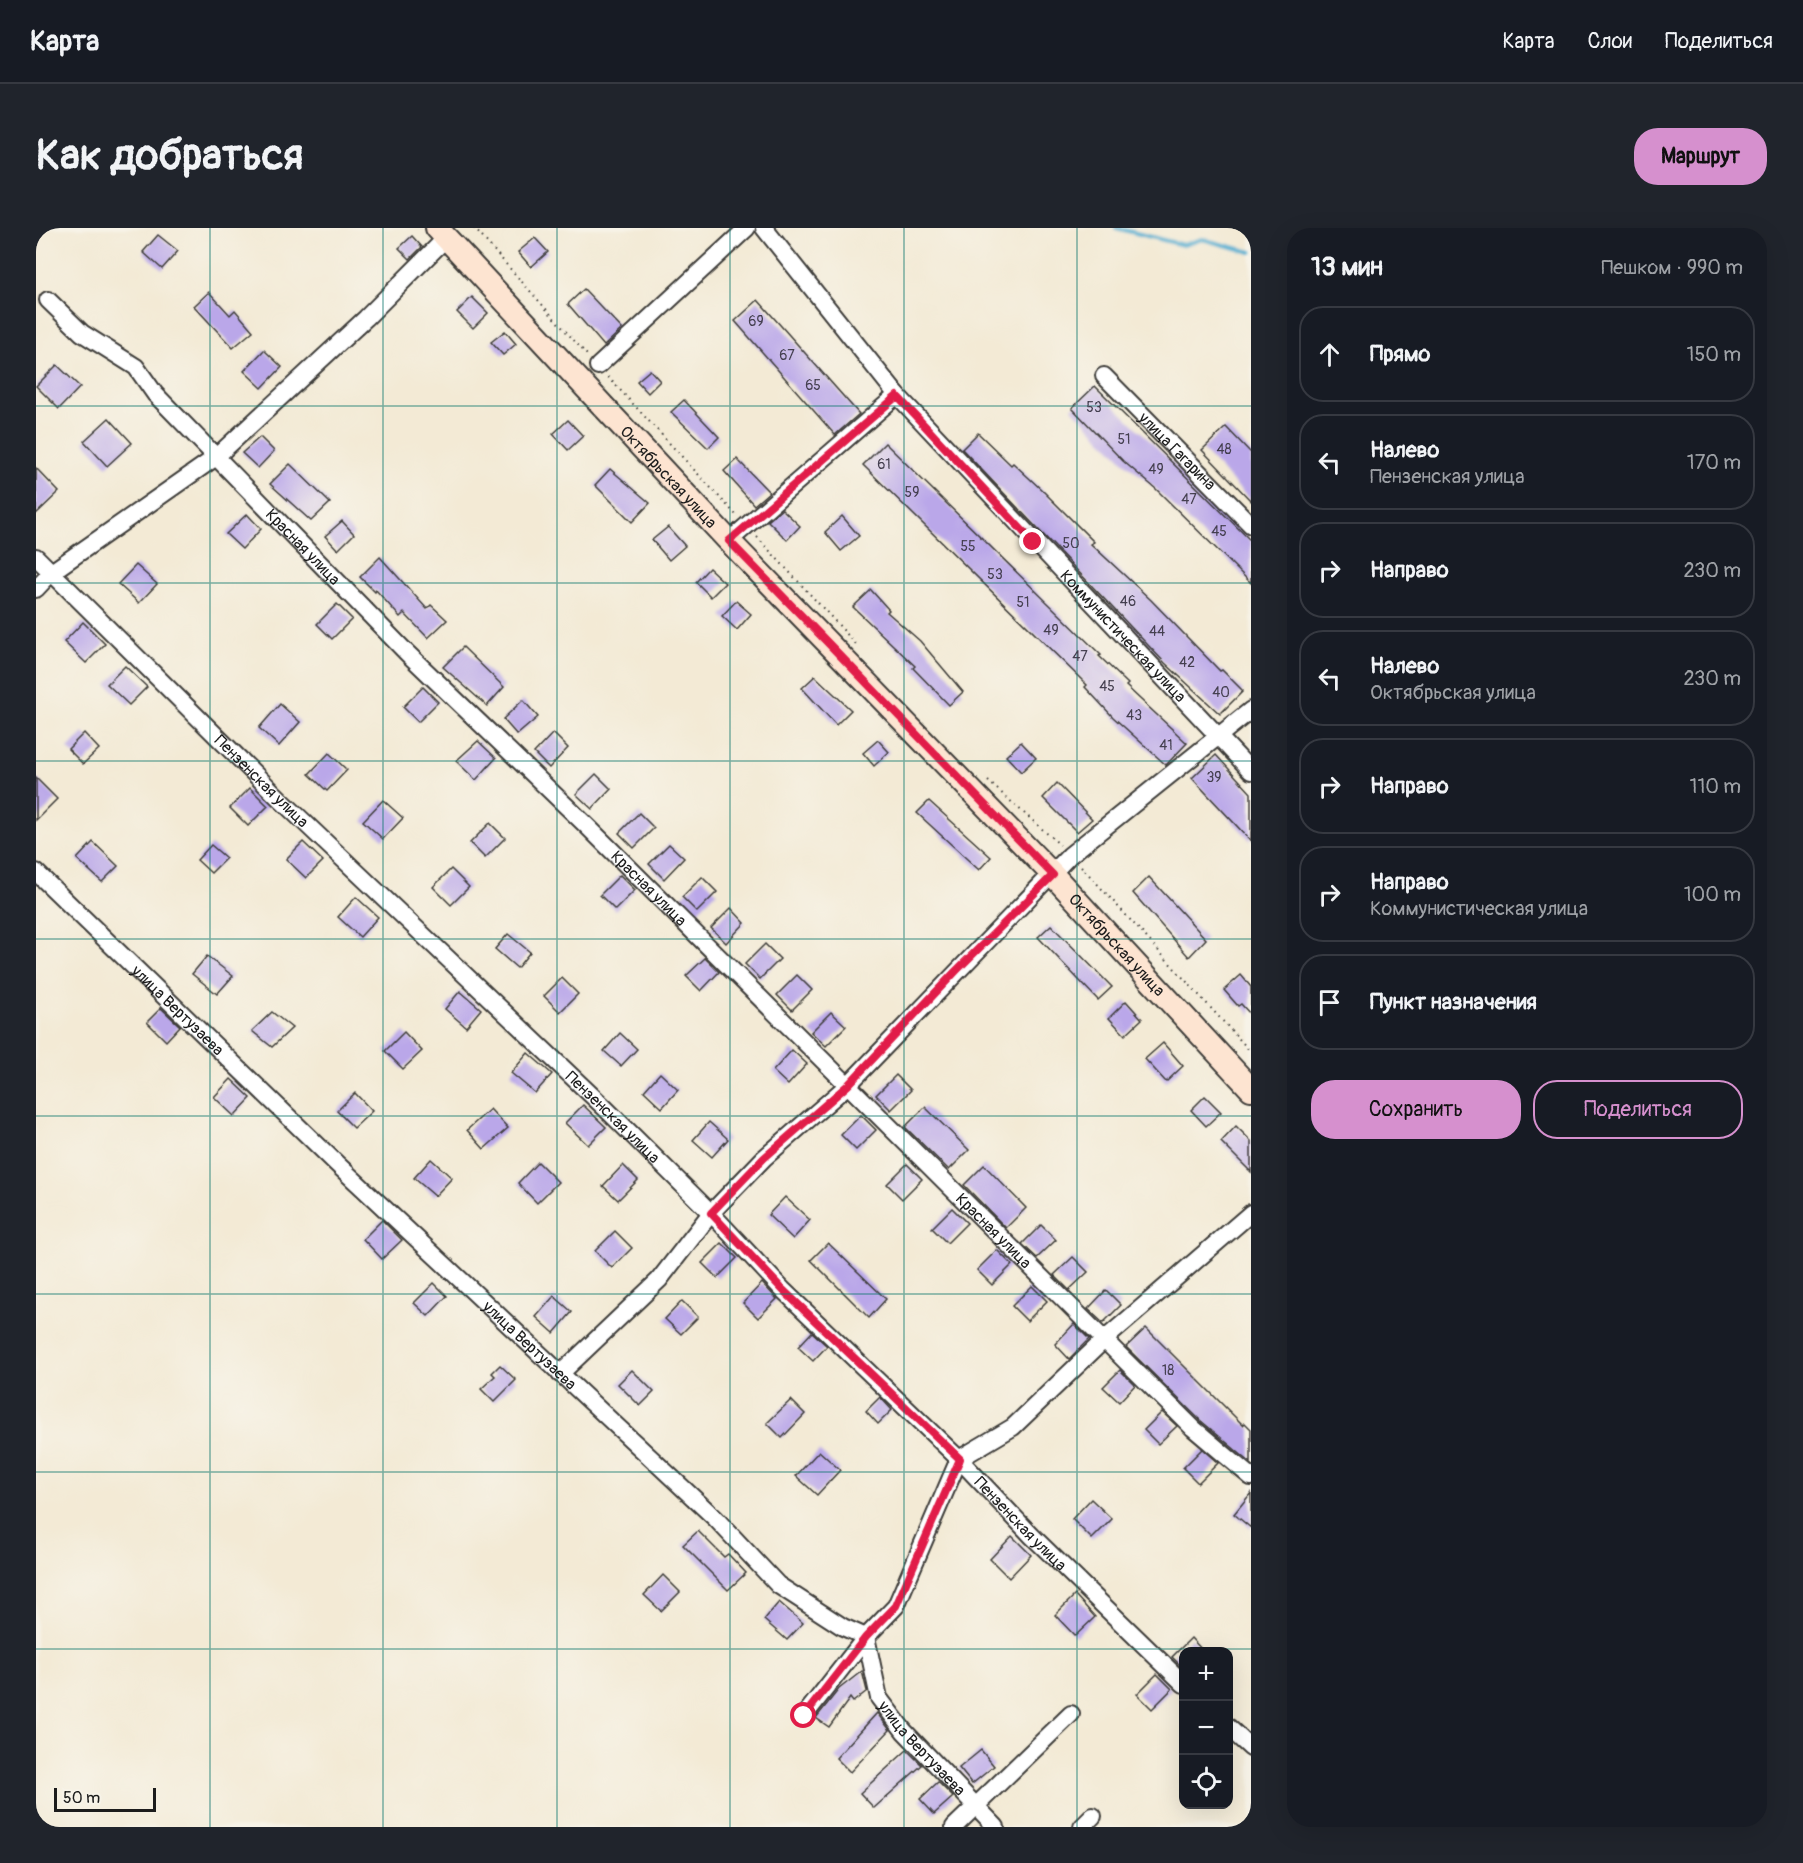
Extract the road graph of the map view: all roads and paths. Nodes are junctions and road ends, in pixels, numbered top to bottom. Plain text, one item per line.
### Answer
1 (474, 228) edge
2 (747, 228) edge
3 (764, 228) edge
4 (441, 233) edge
5 (48, 300) dead end
6 (598, 366) junction
7 (1104, 376) dead end
8 (897, 396) junction
9 (216, 457) junction
10 (746, 525) junction
11 (1251, 525) edge
12 (729, 541) junction
13 (36, 557) edge
14 (53, 571) junction
15 (36, 589) edge
16 (863, 652) dead end
17 (1251, 710) edge
18 (1219, 737) junction
19 (1251, 771) edge
20 (986, 778) dead end
21 (1070, 855) junction
22 (36, 872) edge
23 (1053, 875) junction
24 (1251, 1052) edge
25 (848, 1085) junction
26 (1251, 1089) edge
27 (711, 1213) junction
28 (1251, 1213) edge
29 (1104, 1340) junction
30 (560, 1374) junction
31 (960, 1459) junction
32 (1251, 1477) edge
33 (866, 1637) junction
34 (1179, 1679) edge
35 (1071, 1714) dead end
36 (804, 1716) dead end
37 (1233, 1731) edge
38 (1251, 1748) edge
39 (976, 1807) junction
40 (954, 1827) edge
41 (996, 1827) edge

1 - 6 path
2 - 6 street
3 - 8 street, Коммунистическая улица
4 - 9 street
4 - 12 main road, Октябрьская улица
5 - 9 street, Красная улица
6 - 10 path
7 - 11 street, улица Гагарина
8 - 10 street
8 - 18 street, Коммунистическая улица
9 - 14 street
9 - 25 street, Красная улица
10 - 12 street
10 - 16 path
12 - 23 main road, Октябрьская улица
13 - 14 street, Пензенская улица
14 - 15 street
14 - 27 street, Пензенская улица
17 - 18 street
18 - 19 street, Коммунистическая улица
18 - 21 street
20 - 21 path
21 - 23 street
21 - 24 path
22 - 30 street, улица Вертузаева
23 - 25 street
23 - 26 main road, Октябрьская улица
25 - 27 street
25 - 29 street, Красная улица
27 - 30 street
27 - 31 street, Пензенская улица
28 - 29 street
29 - 31 street
29 - 32 street, Красная улица
30 - 33 street, улица Вертузаева
31 - 33 street
31 - 34 street, Пензенская улица
33 - 36 street
33 - 39 street, улица Вертузаева
35 - 39 street
37 - 38 street
39 - 40 street
39 - 41 street, улица Вертузаева

